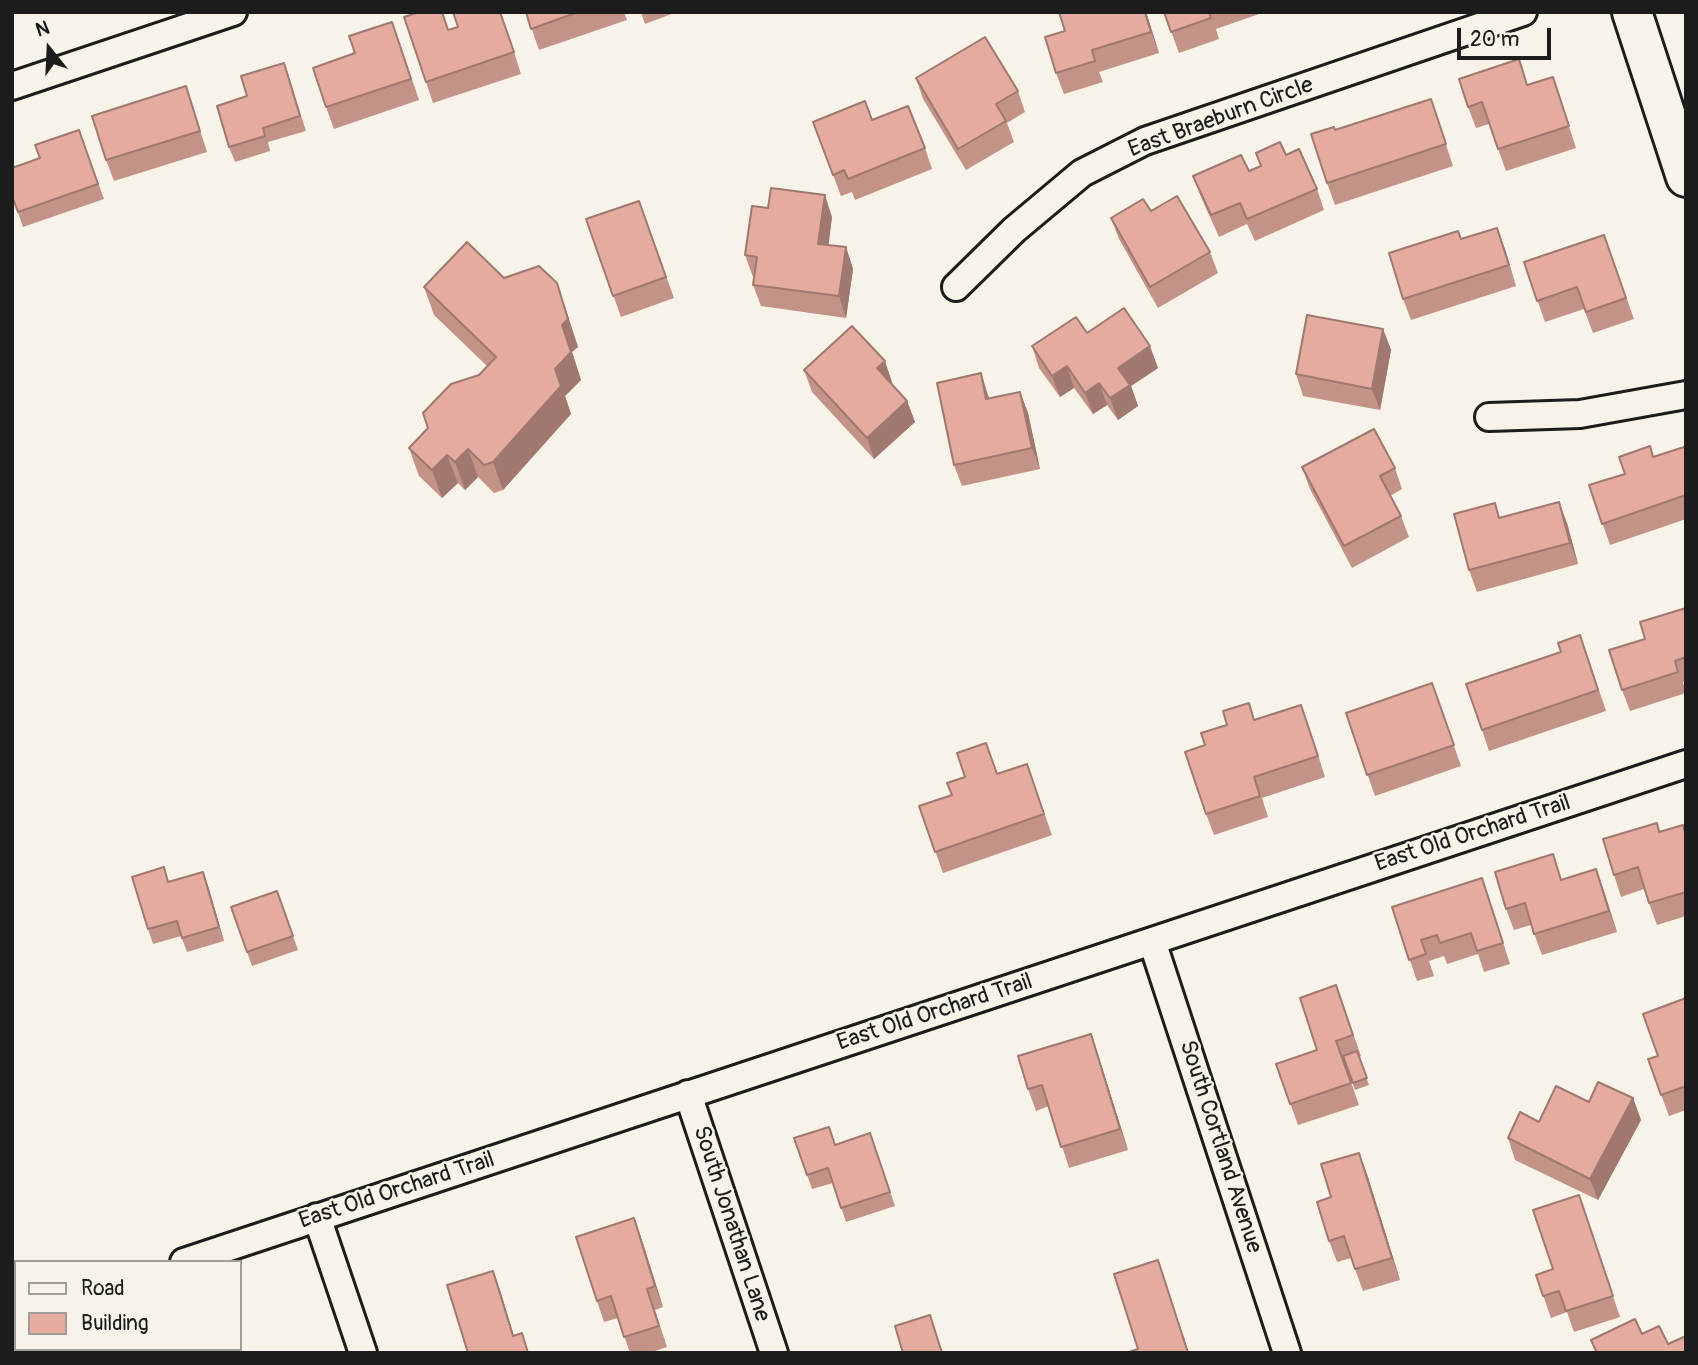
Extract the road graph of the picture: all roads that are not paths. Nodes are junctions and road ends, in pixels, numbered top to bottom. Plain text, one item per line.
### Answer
1 (233, 12) edge
2 (1523, 12) edge
3 (1632, 12) edge
4 (12, 86) edge
5 (1686, 177) edge
6 (956, 287) dead end
7 (1686, 395) edge
8 (1489, 417) dead end
9 (1686, 764) edge
10 (1152, 941) junction
11 (688, 1094) junction
12 (317, 1217) junction
13 (190, 1260) edge
14 (363, 1353) edge
15 (774, 1353) edge
16 (1287, 1353) edge

1 - 4 street
2 - 6 street, East Braeburn Circle
3 - 5 street
7 - 8 street
9 - 10 street, East Old Orchard Trail
10 - 11 street, East Old Orchard Trail
10 - 16 street, South Cortland Avenue
11 - 12 street, East Old Orchard Trail
11 - 15 street, South Jonathan Lane
12 - 13 street, East Old Orchard Trail
12 - 14 street

